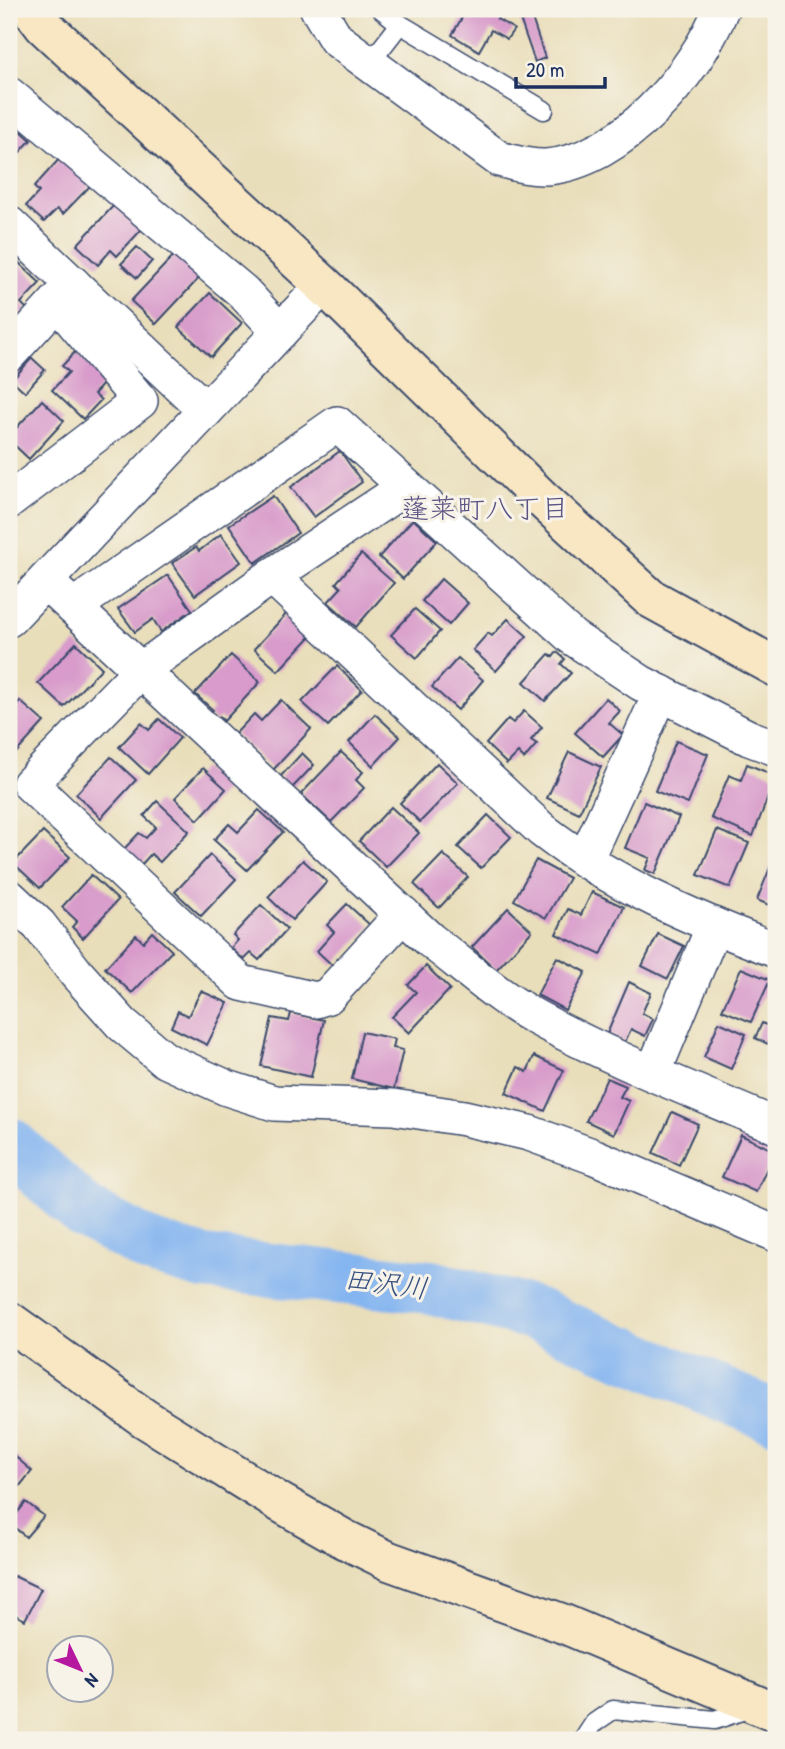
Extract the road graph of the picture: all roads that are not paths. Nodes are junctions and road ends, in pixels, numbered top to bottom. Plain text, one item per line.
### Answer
1 (31, 9) edge
2 (318, 9) edge
3 (381, 9) edge
4 (721, 9) edge
5 (400, 24) junction
6 (369, 64) junction
7 (9, 95) edge
8 (544, 110) dead end
9 (9, 224) edge
10 (324, 285) junction
11 (65, 293) junction
12 (280, 332) junction
13 (9, 354) edge
14 (205, 411) junction
15 (406, 487) junction
16 (9, 501) edge
17 (272, 576) junction
18 (45, 581) junction
19 (73, 607) junction
20 (9, 619) edge
21 (776, 667) edge
22 (141, 670) junction
23 (661, 693) junction
24 (776, 748) edge
25 (584, 860) junction
26 (9, 897) edge
27 (403, 914) junction
28 (714, 926) junction
29 (776, 950) edge
30 (653, 1073) junction
31 (776, 1126) edge
32 (776, 1234) edge
33 (9, 1321) edge
34 (766, 1709) edge
35 (583, 1740) edge

1 - 10 street
2 - 6 street
3 - 5 lane
4 - 6 street
5 - 6 lane
5 - 8 lane
7 - 12 street
9 - 11 street
10 - 12 street
10 - 21 street
11 - 13 street
11 - 14 street
11 - 16 street
12 - 14 street
14 - 18 street
15 - 17 street
15 - 19 street
15 - 23 street
17 - 22 street
17 - 25 street
18 - 19 street
18 - 20 street
19 - 22 street
22 - 27 street
22 - 27 street
23 - 24 street
23 - 25 street
25 - 28 street
26 - 32 street
27 - 30 street
28 - 29 street
28 - 30 street
30 - 31 street
33 - 34 street
34 - 35 lane

